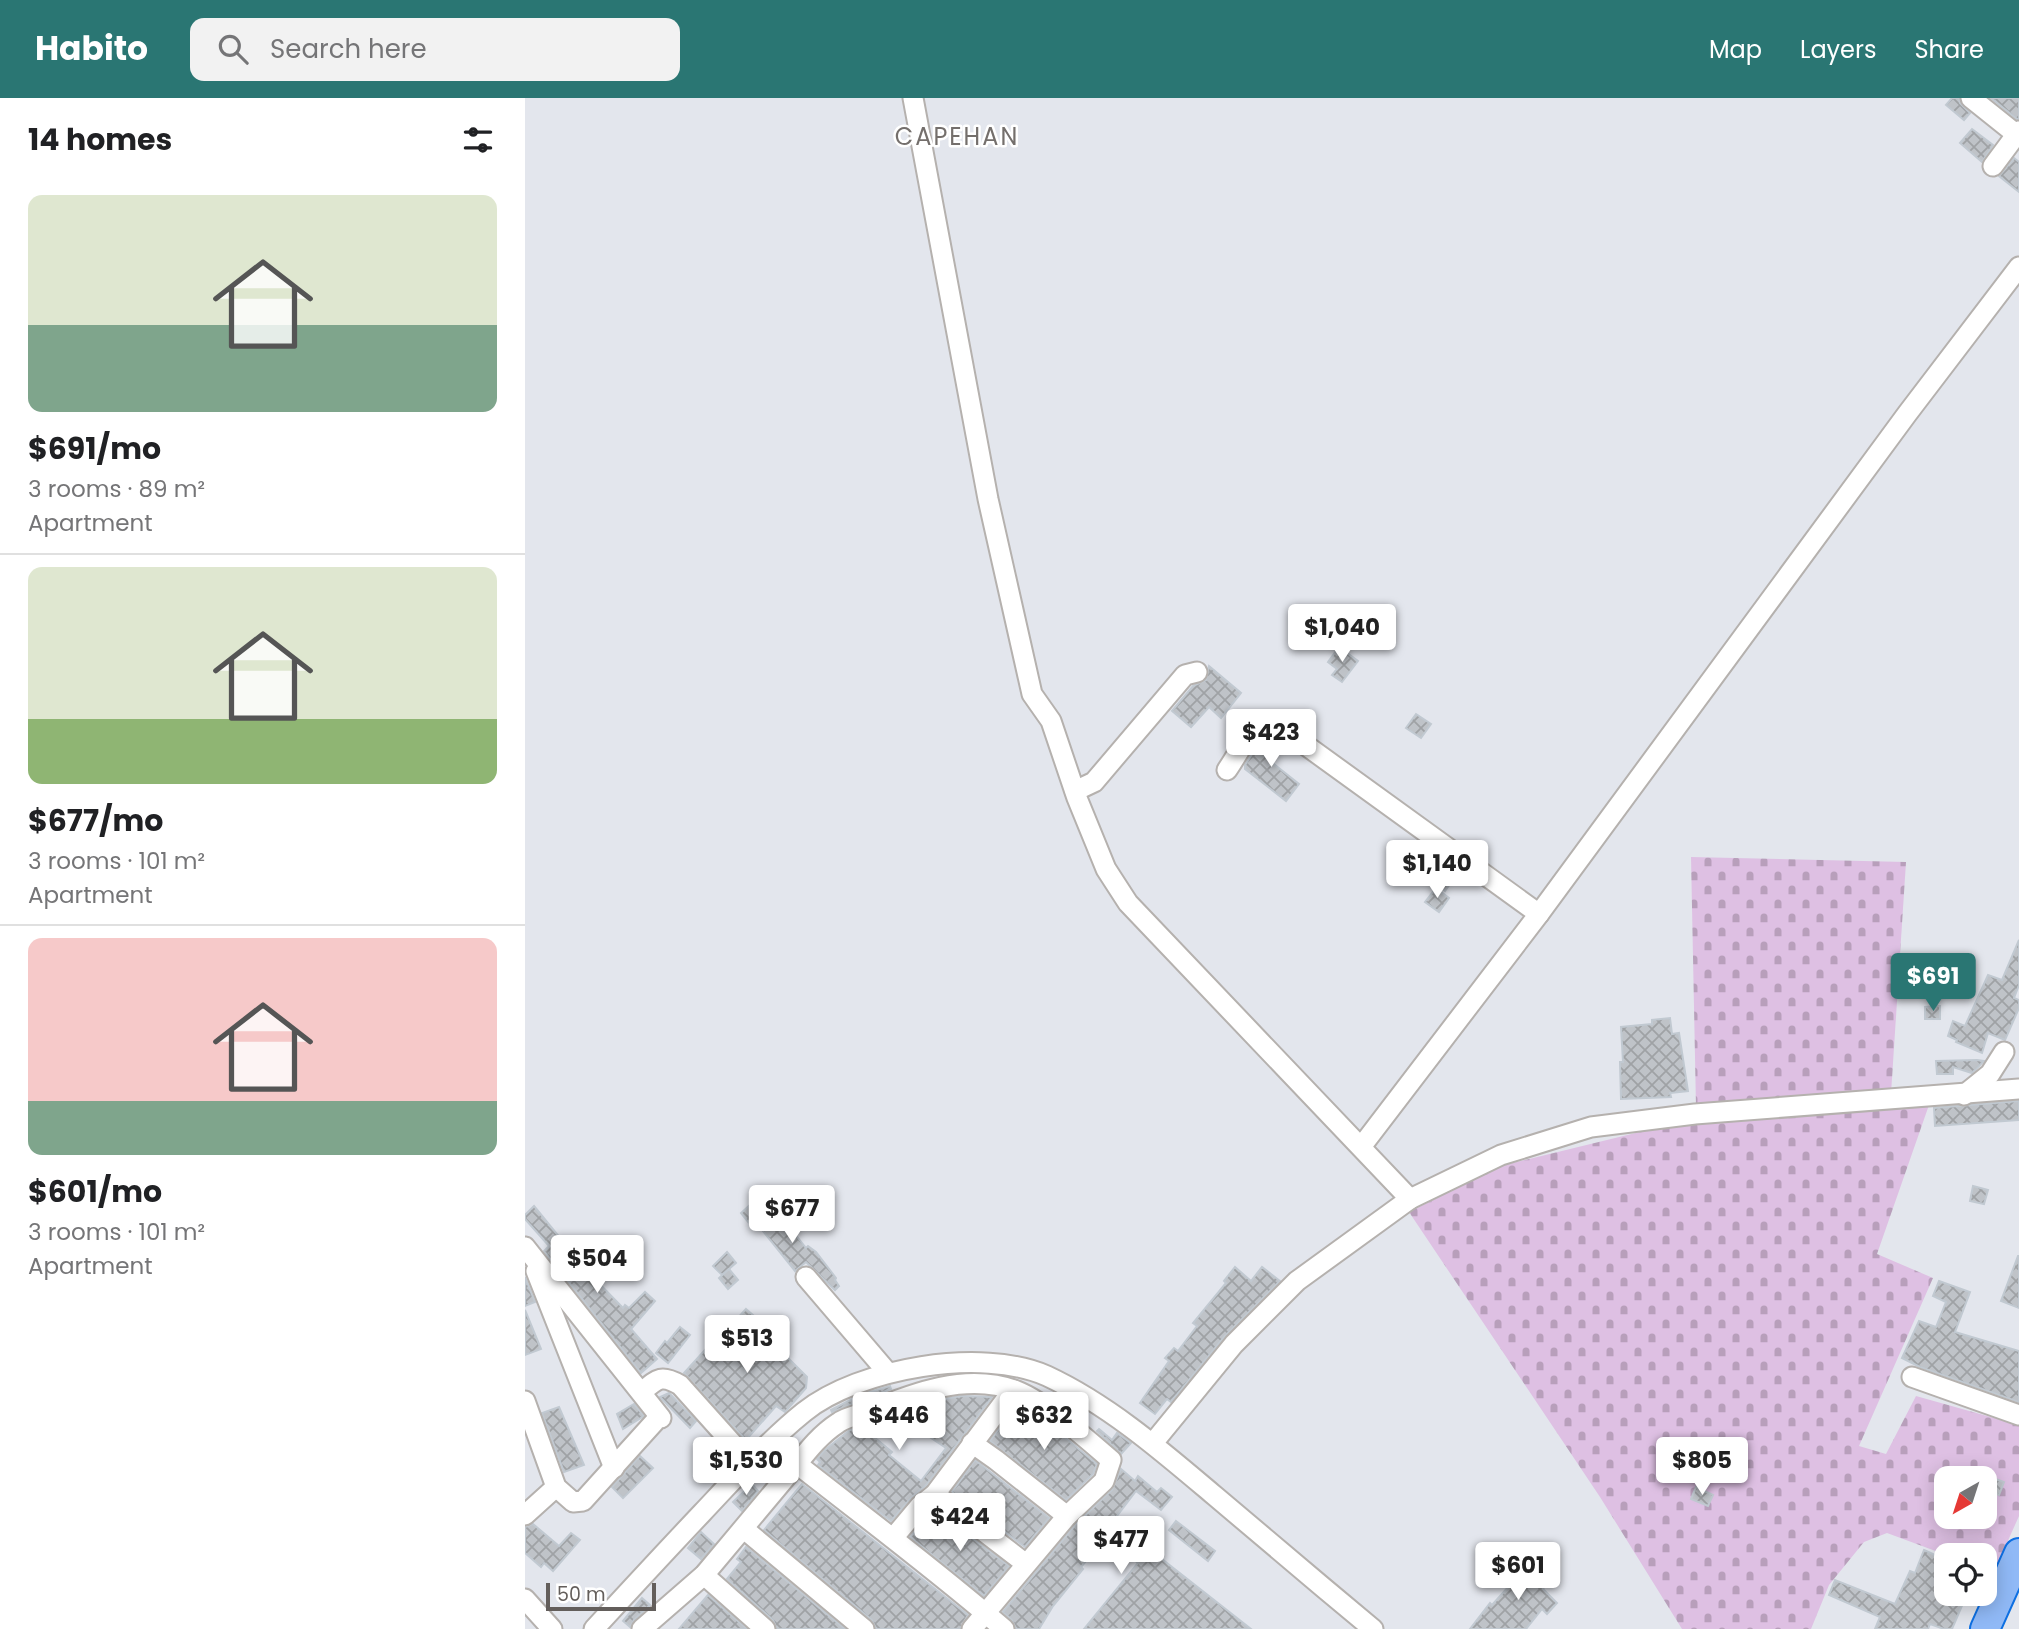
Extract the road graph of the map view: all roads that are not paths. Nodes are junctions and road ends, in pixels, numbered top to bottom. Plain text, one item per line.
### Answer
1 (912, 98) edge
2 (1971, 98) edge
3 (2018, 133) edge
4 (1993, 166) dead end
5 (2019, 267) edge
6 (1197, 672) dead end
7 (1227, 770) dead end
8 (1075, 791) junction
9 (1539, 914) junction
10 (2004, 1052) dead end
11 (2019, 1089) edge
12 (1963, 1095) junction
13 (1361, 1147) junction
14 (1410, 1199) junction
15 (526, 1249) edge
16 (806, 1276) dead end
17 (888, 1373) junction
18 (1912, 1377) dead end
19 (1013, 1390) junction
20 (642, 1392) junction
21 (525, 1401) edge
22 (2019, 1415) edge
23 (972, 1443) junction
24 (1153, 1443) junction
25 (749, 1462) junction
26 (797, 1464) junction
27 (614, 1468) junction
28 (556, 1487) junction
29 (935, 1494) junction
30 (525, 1515) edge
31 (1067, 1516) junction
32 (744, 1529) junction
33 (893, 1538) junction
34 (2019, 1553) edge
35 (1025, 1564) junction
36 (704, 1575) junction
37 (525, 1599) edge
38 (985, 1613) junction
39 (552, 1629) edge
40 (594, 1629) edge
41 (642, 1629) edge
42 (765, 1629) edge
43 (864, 1629) edge
44 (972, 1629) edge
45 (1004, 1629) edge
46 (1373, 1629) edge
47 (1985, 1629) edge

1 - 8 street
2 - 3 street
3 - 4 street
5 - 9 street
6 - 8 street
7 - 9 street
8 - 13 street
9 - 13 street
10 - 12 street
11 - 12 street
12 - 14 street
13 - 14 street
14 - 24 street
15 - 20 street
15 - 27 street
16 - 17 street
17 - 24 street
17 - 25 street
18 - 22 street
19 - 23 street
19 - 26 street
19 - 31 street
20 - 25 street
20 - 27 street
21 - 28 street
23 - 29 street
23 - 31 street
24 - 46 street
25 - 40 street
26 - 32 street
26 - 33 street
27 - 28 street
28 - 30 street
29 - 33 street
29 - 35 street
31 - 35 street
32 - 36 street
32 - 43 street
33 - 38 street
34 - 47 highway
35 - 38 street
36 - 41 street
36 - 42 street
37 - 39 street
38 - 44 street
38 - 45 street

